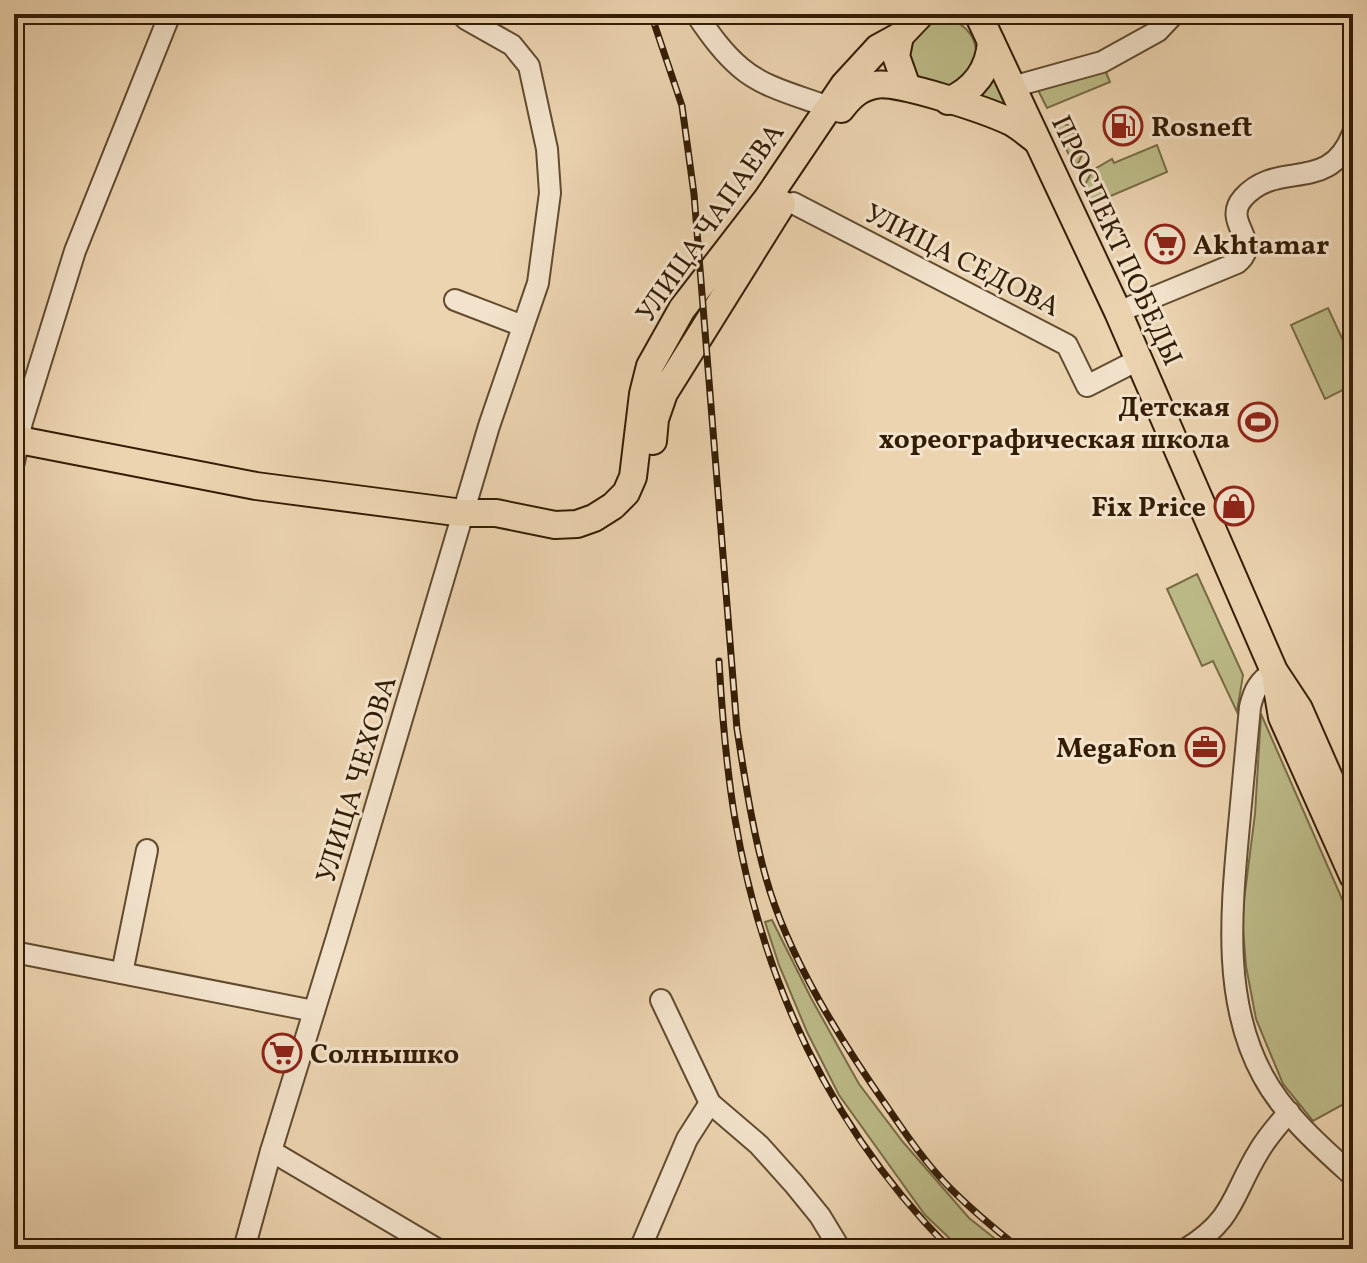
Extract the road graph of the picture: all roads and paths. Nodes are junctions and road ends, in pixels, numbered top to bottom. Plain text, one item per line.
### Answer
1 (170, 14) edge
2 (461, 14) edge
3 (696, 14) edge
4 (1174, 14) edge
5 (922, 15) edge
6 (976, 15) edge
7 (900, 36) junction
8 (991, 42) junction
9 (907, 87) junction
10 (1012, 87) junction
11 (948, 101) junction
12 (828, 107) junction
13 (1353, 133) edge
14 (1038, 141) junction
15 (793, 203) dead end
16 (455, 300) dead end
17 (1118, 312) junction
18 (523, 326) junction
19 (1138, 360) junction
20 (15, 447) edge
21 (463, 513) junction
22 (1274, 671) junction
23 (1353, 832) edge
24 (147, 850) dead end
25 (1353, 876) edge
26 (14, 952) edge
27 (122, 973) junction
28 (661, 1000) dead end
29 (314, 1011) junction
30 (710, 1103) junction
31 (1289, 1112) junction
32 (271, 1151) junction
33 (1353, 1176) edge
34 (244, 1249) edge
35 (437, 1249) edge
36 (640, 1249) edge
37 (840, 1249) edge
38 (1186, 1249) edge

1 - 20 street
2 - 18 street, УЛИЦА ЧЕХОВА
3 - 12 street
4 - 10 street
5 - 7 main road, УЛИЦА ЧАПАЕВА
6 - 8 main road, ПРОСПЕКТ ПОБЕДЫ
7 - 9 main road
7 - 12 main road, УЛИЦА ЧАПАЕВА
8 - 10 main road, ПРОСПЕКТ ПОБЕДЫ
8 - 11 main road
9 - 11 main road, УЛИЦА ЧАПАЕВА
9 - 21 main road, УЛИЦА ЧАПАЕВА
10 - 14 main road, ПРОСПЕКТ ПОБЕДЫ
11 - 14 main road, УЛИЦА ЧАПАЕВА
12 - 21 main road, УЛИЦА ЧАПАЕВА
13 - 17 street
14 - 17 main road, ПРОСПЕКТ ПОБЕДЫ
15 - 19 street, УЛИЦА СЕДОВА
16 - 18 street
17 - 19 main road, ПРОСПЕКТ ПОБЕДЫ
18 - 21 street, УЛИЦА ЧЕХОВА
19 - 22 main road, ПРОСПЕКТ ПОБЕДЫ
20 - 21 main road, УЛИЦА ЧАПАЕВА
21 - 29 street, УЛИЦА ЧЕХОВА
22 - 23 main road, ПРОСПЕКТ ПОБЕДЫ
22 - 25 main road, ПРОСПЕКТ ПОБЕДЫ
22 - 31 street
24 - 27 street
26 - 27 street
27 - 29 street
28 - 30 street
29 - 32 street, УЛИЦА ЧЕХОВА
30 - 36 street
30 - 37 street
31 - 33 street
31 - 38 street
32 - 34 street, УЛИЦА ЧЕХОВА
32 - 35 street

